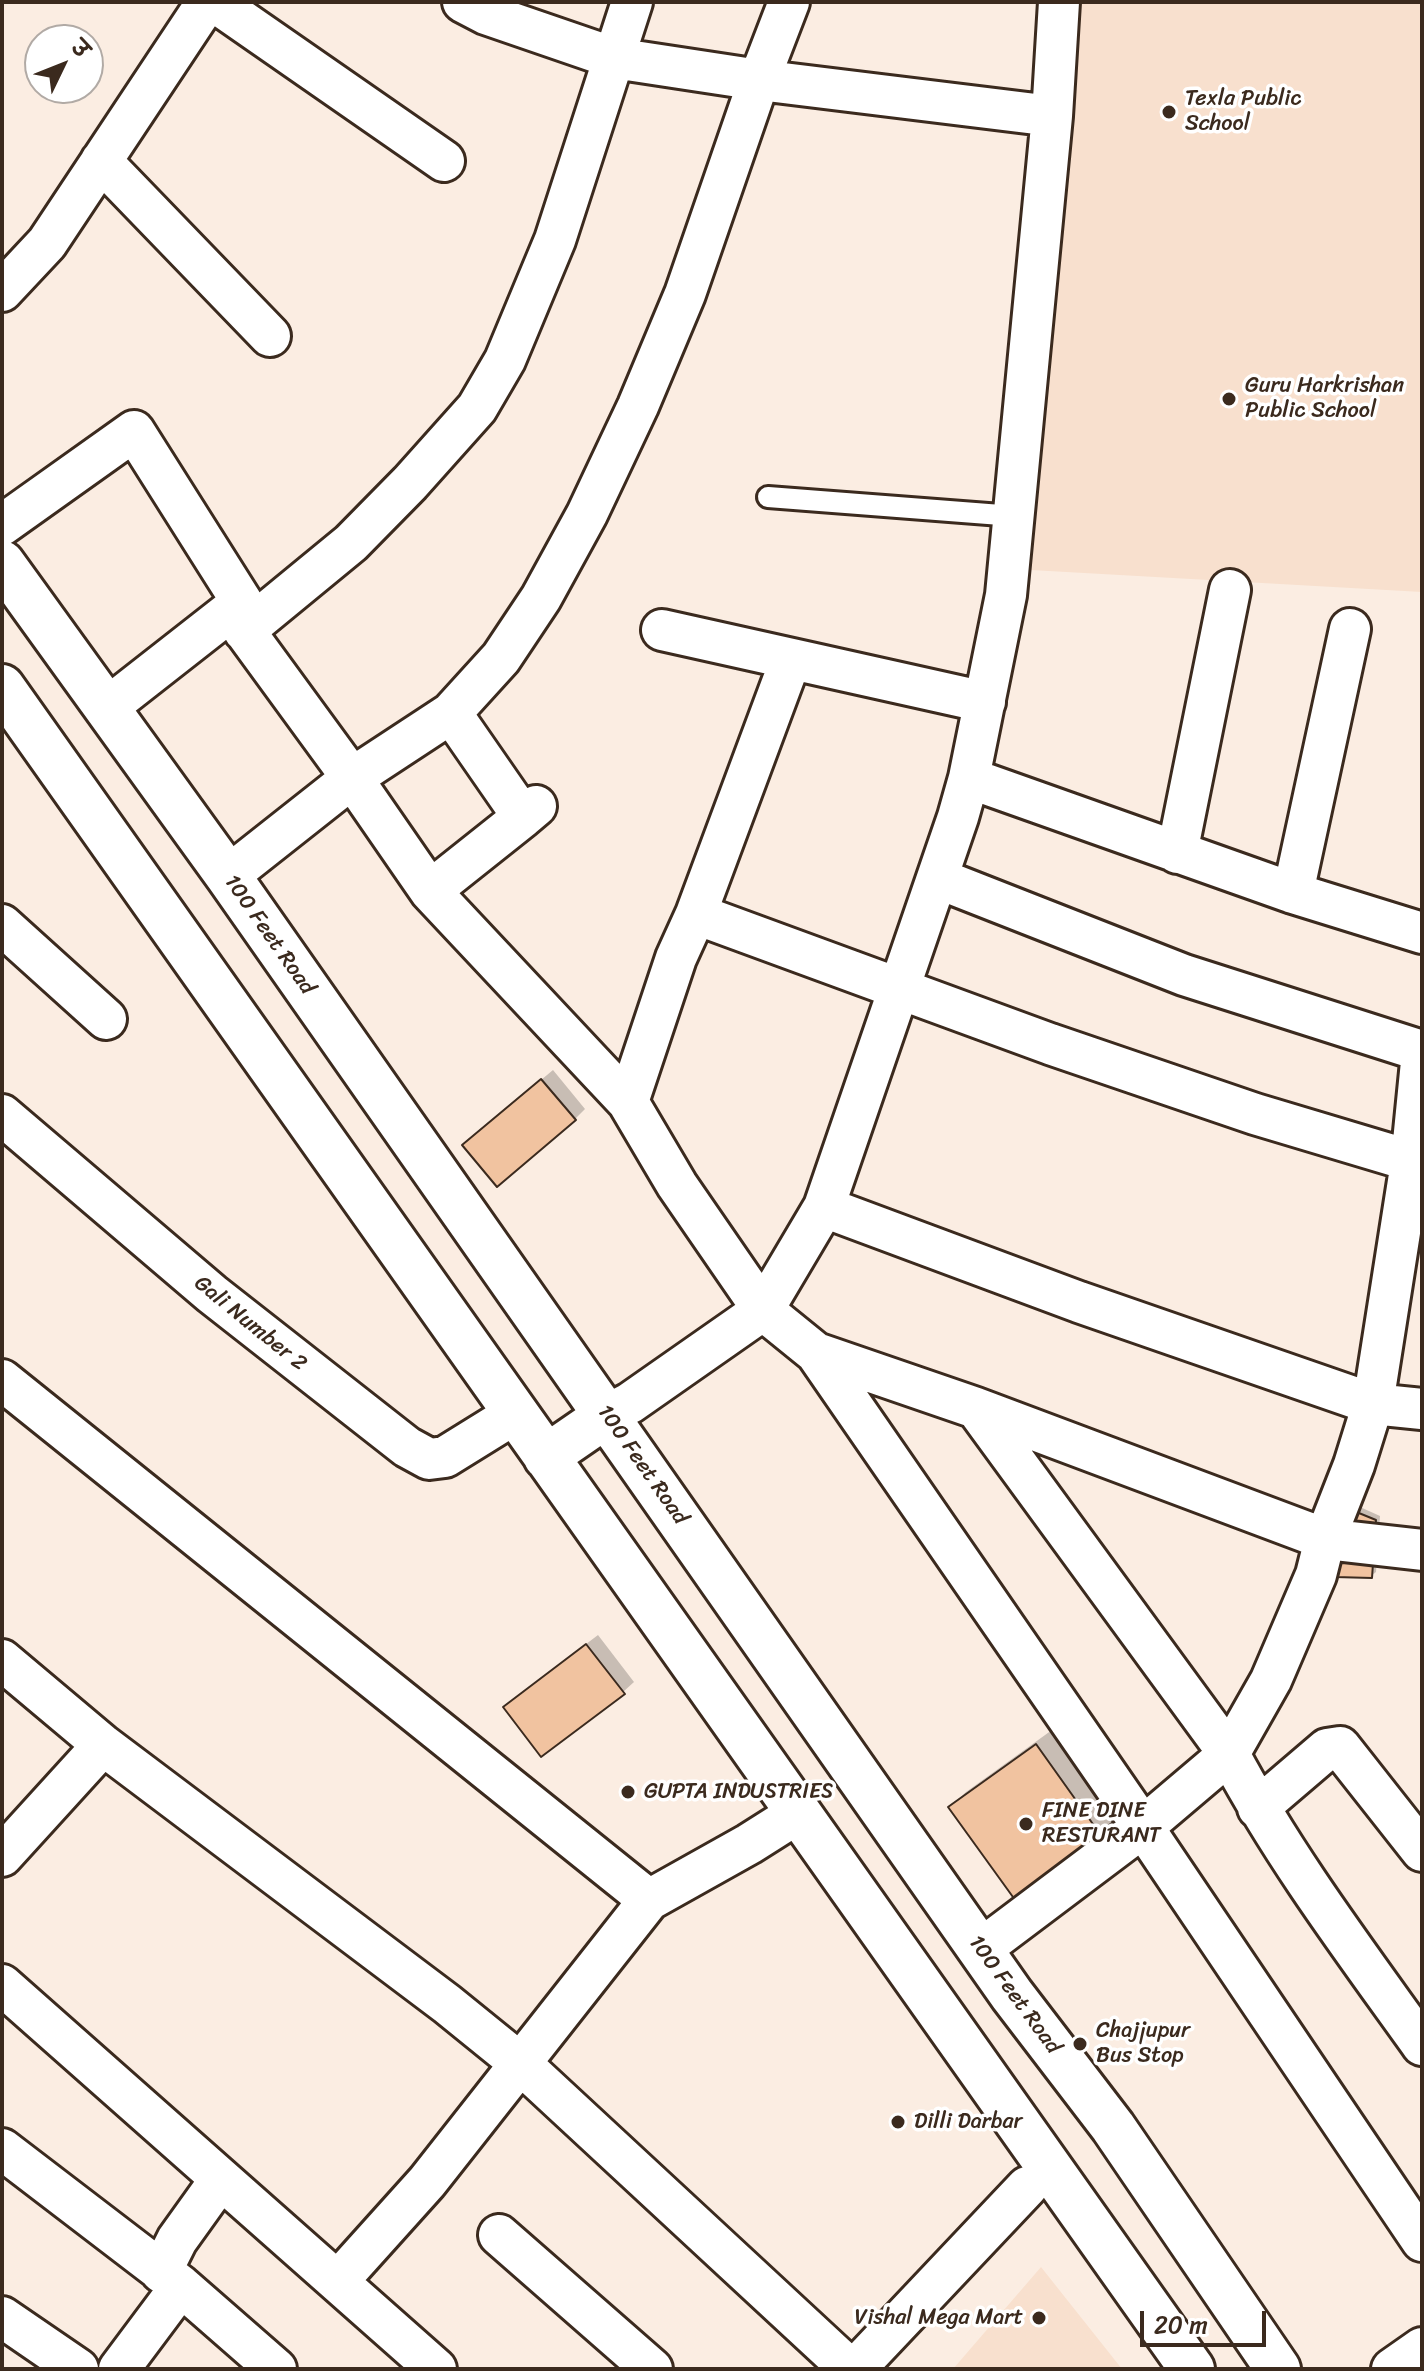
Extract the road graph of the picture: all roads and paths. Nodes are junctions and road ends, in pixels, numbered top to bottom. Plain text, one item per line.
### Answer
1 (207, 2) edge
2 (215, 2) edge
3 (463, 2) edge
4 (632, 2) edge
5 (789, 2) edge
6 (1059, 2) edge
7 (614, 58) junction
8 (759, 80) junction
9 (1052, 116) junction
10 (101, 161) junction
11 (444, 161) dead end
12 (2, 291) edge
13 (270, 336) dead end
14 (768, 497) dead end
15 (1014, 516) junction
16 (2, 525) edge
17 (2, 563) edge
18 (1230, 590) dead end
19 (237, 621) junction
20 (1350, 629) dead end
21 (662, 630) dead end
22 (791, 659) junction
23 (2, 687) edge
24 (985, 702) junction
25 (108, 707) junction
26 (451, 713) junction
27 (352, 778) junction
28 (969, 778) junction
29 (1177, 853) junction
30 (228, 876) junction
31 (937, 878) junction
32 (430, 891) junction
33 (1293, 893) junction
34 (696, 914) junction
35 (2, 925) edge
36 (1422, 933) edge
37 (898, 988) junction
38 (106, 1019) dead end
39 (1422, 1052) edge
40 (628, 1102) junction
41 (2, 1115) edge
42 (1416, 1163) edge
43 (824, 1207) junction
44 (763, 1310) junction
45 (816, 1353) junction
46 (2, 1380) edge
47 (1373, 1404) junction
48 (976, 1408) junction
49 (1422, 1409) edge
50 (516, 1413) junction
51 (607, 1415) junction
52 (546, 1457) junction
53 (1325, 1539) junction
54 (1422, 1550) edge
55 (2, 1660) edge
56 (103, 1745) junction
57 (1229, 1754) junction
58 (1258, 1808) junction
59 (798, 1813) junction
60 (1143, 1827) junction
61 (1422, 1851) edge
62 (2, 1856) edge
63 (649, 1900) junction
64 (981, 1949) junction
65 (2, 1985) edge
66 (1422, 2045) edge
67 (521, 2064) junction
68 (2, 2149) edge
69 (220, 2180) junction
70 (1027, 2187) dead end
71 (499, 2235) dead end
72 (1422, 2241) edge
73 (171, 2279) junction
74 (338, 2281) junction
75 (2, 2317) edge
76 (1422, 2348) edge
77 (78, 2369) edge
78 (119, 2369) edge
79 (276, 2369) edge
80 (436, 2369) edge
81 (652, 2369) edge
82 (852, 2369) edge
83 (1192, 2369) edge
84 (1278, 2369) edge
85 (1392, 2369) edge

1 - 10 street
2 - 11 street
3 - 7 street
4 - 7 street
5 - 8 street
6 - 9 street
7 - 8 street
7 - 19 street
8 - 9 street
8 - 26 street
9 - 15 street
10 - 12 street
10 - 13 street
14 - 15 lane
15 - 24 street
16 - 19 street
17 - 25 main road, 100 Feet Road
18 - 29 street
19 - 25 street
19 - 27 street
20 - 33 street
21 - 22 street
22 - 24 street
22 - 34 street
23 - 50 main road
24 - 28 street
25 - 30 main road, 100 Feet Road
26 - 27 street
26 - 32 street
27 - 30 street
27 - 32 street
28 - 29 street
28 - 31 street
29 - 33 street
30 - 51 main road, 100 Feet Road
31 - 37 street
31 - 39 street
32 - 40 street
33 - 36 street
34 - 37 street
34 - 40 street
35 - 38 street
37 - 42 street
37 - 43 street
39 - 42 street
40 - 44 street
41 - 50 street, Gali Number 2
42 - 47 street
43 - 44 street
43 - 47 street
44 - 45 street
44 - 51 street
45 - 48 street
45 - 60 street
46 - 63 street
47 - 49 street
47 - 53 street
48 - 53 street
48 - 57 street
50 - 52 main road
51 - 52 main road
51 - 64 main road, 100 Feet Road
52 - 59 main road
53 - 54 street
53 - 57 street
55 - 56 street
56 - 62 street
56 - 67 street
57 - 58 street
57 - 60 street
58 - 61 street
58 - 66 street
59 - 63 street
59 - 83 main road
60 - 64 street
60 - 72 street
63 - 67 street
64 - 84 main road, 100 Feet Road
65 - 69 street
67 - 74 street
67 - 82 street
68 - 73 street
69 - 73 street
69 - 74 street
70 - 82 street
71 - 81 street
73 - 78 street
73 - 79 street
74 - 80 street
75 - 77 street
76 - 85 street

